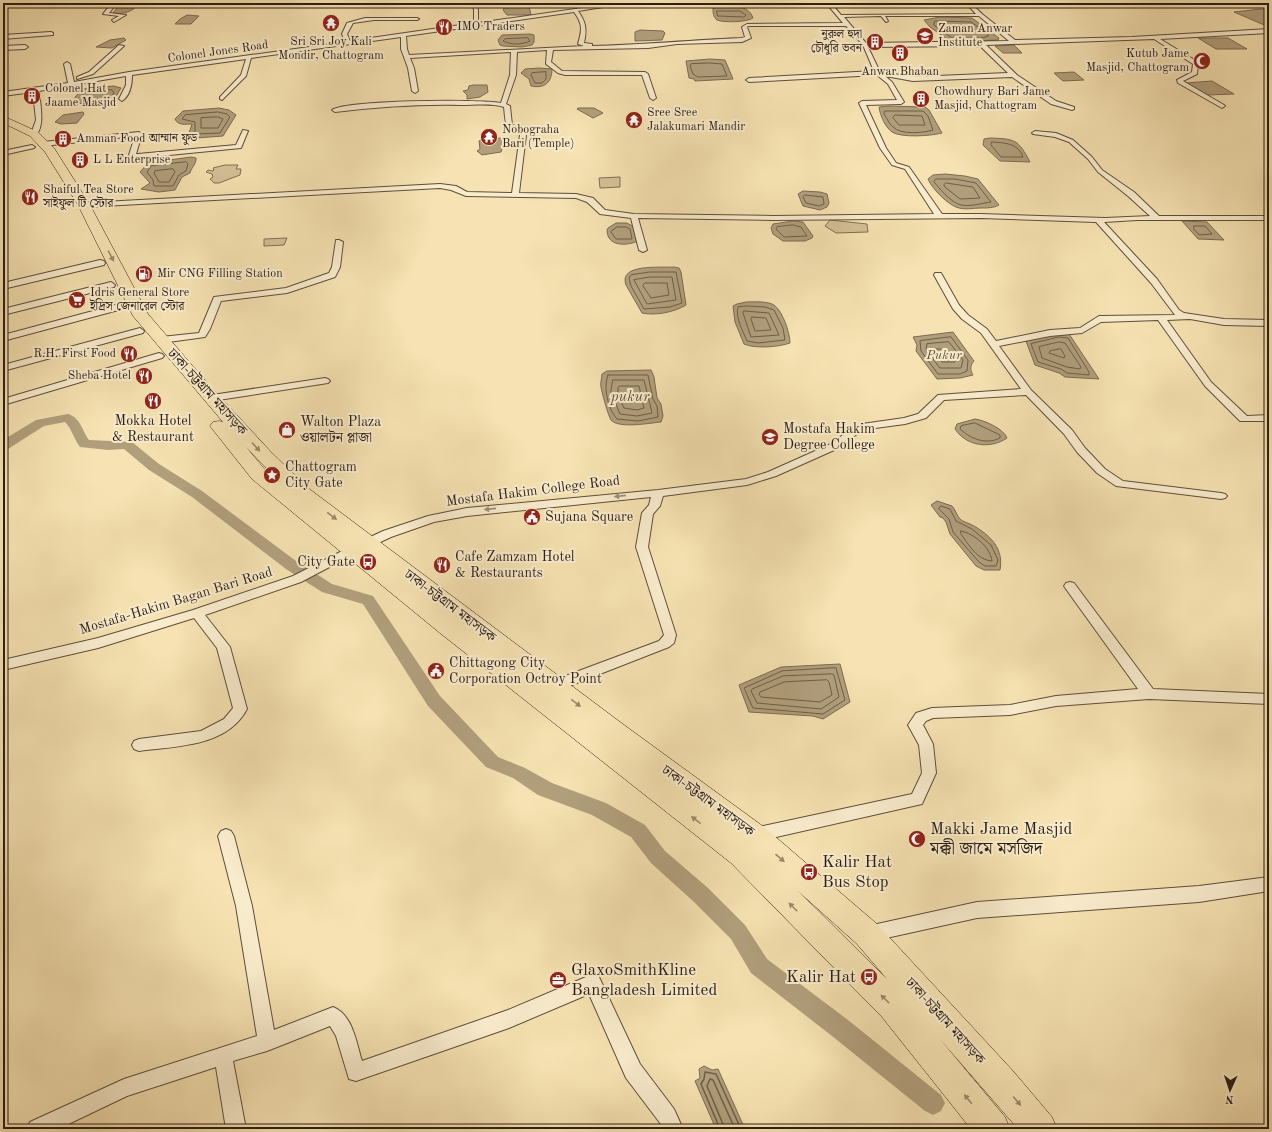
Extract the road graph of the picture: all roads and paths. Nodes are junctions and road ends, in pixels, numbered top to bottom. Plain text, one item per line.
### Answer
1 (78, 3) edge
2 (116, 3) edge
3 (474, 3) edge
4 (626, 3) edge
5 (828, 3) edge
6 (968, 3) edge
7 (1049, 3) edge
8 (3, 4) edge
9 (1017, 4) edge
10 (1026, 9) dead end
11 (575, 10) junction
12 (882, 15) junction
13 (980, 15) junction
14 (840, 16) junction
15 (417, 19) dead end
16 (114, 21) dead end
17 (888, 23) dead end
18 (848, 24) junction
19 (476, 25) junction
20 (1269, 31) edge
21 (51, 34) dead end
22 (404, 36) junction
23 (3, 37) edge
24 (1155, 38) junction
25 (1014, 42) junction
26 (349, 43) junction
27 (981, 44) junction
28 (865, 45) junction
29 (120, 46) dead end
30 (648, 46) junction
31 (25, 47) dead end
32 (594, 47) junction
33 (3, 48) edge
34 (550, 49) junction
35 (514, 52) junction
36 (648, 53) dead end
37 (248, 57) junction
38 (406, 57) junction
39 (67, 64) dead end
40 (878, 73) junction
41 (129, 74) junction
42 (1012, 74) junction
43 (749, 80) dead end
44 (71, 81) junction
45 (36, 90) junction
46 (415, 91) dead end
47 (3, 94) edge
48 (222, 98) dead end
49 (653, 98) dead end
50 (122, 99) dead end
51 (503, 104) junction
52 (1222, 106) dead end
53 (1072, 108) dead end
54 (335, 110) dead end
55 (3, 118) edge
56 (3, 125) edge
57 (245, 131) dead end
58 (1035, 133) dead end
59 (36, 142) junction
60 (3, 153) edge
61 (516, 195) junction
62 (84, 205) junction
63 (634, 216) junction
64 (940, 217) junction
65 (1157, 218) junction
66 (1269, 218) edge
67 (1098, 220) junction
68 (339, 242) dead end
69 (643, 250) dead end
70 (100, 263) junction
71 (938, 275) dead end
72 (111, 285) junction
73 (3, 286) edge
74 (123, 306) junction
75 (3, 312) edge
76 (1193, 317) junction
77 (1160, 318) junction
78 (1269, 323) edge
79 (140, 331) junction
80 (3, 338) edge
81 (994, 344) junction
82 (160, 348) junction
83 (3, 368) edge
84 (325, 381) dead end
85 (1028, 392) junction
86 (3, 402) edge
87 (213, 405) junction
88 (1269, 418) edge
89 (658, 492) junction
90 (1221, 496) dead end
91 (360, 547) junction
92 (1070, 586) dead end
93 (196, 613) junction
94 (3, 665) edge
95 (554, 686) junction
96 (1149, 694) junction
97 (1269, 699) edge
98 (139, 745) dead end
99 (754, 834) junction
100 (226, 836) dead end
101 (1269, 884) edge
102 (867, 934) junction
103 (267, 1042) junction
104 (223, 1055) junction
105 (37, 1129) edge
106 (236, 1129) edge
107 (672, 1129) edge
108 (993, 1129) edge
109 (1040, 1129) edge

1 - 8 street
2 - 16 street
3 - 19 street
4 - 11 street, Colonel Jones Road
5 - 14 street
6 - 13 street
7 - 9 street
9 - 10 street
11 - 19 street, Colonel Jones Road
11 - 32 street
12 - 13 street
12 - 14 street
12 - 17 street
13 - 25 street
14 - 18 street
15 - 26 street
18 - 28 street
18 - 30 street
19 - 22 street, Colonel Jones Road
20 - 24 street
21 - 23 street
22 - 26 street, Colonel Jones Road
22 - 38 street
24 - 25 street
24 - 52 street
25 - 27 street
26 - 37 street, Colonel Jones Road
27 - 28 street
27 - 42 street
28 - 40 street
29 - 44 street
30 - 32 street
30 - 36 street
31 - 33 street
32 - 34 street
34 - 35 street
34 - 49 street
35 - 38 street
35 - 51 street
37 - 41 street, Colonel Jones Road
37 - 48 street
38 - 46 street
39 - 44 street
40 - 42 street
40 - 43 street
40 - 64 street
41 - 44 street, Colonel Jones Road
41 - 50 street
42 - 53 street
44 - 45 street, Colonel Jones Road
45 - 47 street, Colonel Jones Road
45 - 59 street
51 - 54 street
51 - 61 street
55 - 59 highway, ঢাকা-চট্টগ্রাম মহাসড়ক
56 - 59 highway, ঢাকা-চট্টগ্রাম মহাসড়ক
57 - 59 street
58 - 65 street
59 - 60 street
59 - 62 highway, ঢাকা-চট্টগ্রাম মহাসড়ক
59 - 70 highway, ঢাকা-চট্টগ্রাম মহাসড়ক
61 - 62 street
61 - 63 street
62 -> 82 highway, ঢাকা-চট্টগ্রাম মহাসড়ক
63 - 64 street
63 - 69 street
64 - 67 street
65 - 66 street
65 - 67 street
67 - 76 street
68 - 82 street
70 - 72 highway, ঢাকা-চট্টগ্রাম মহাসড়ক
70 - 73 street
71 - 81 street
72 - 74 highway, ঢাকা-চট্টগ্রাম মহাসড়ক
72 - 75 street
74 - 79 highway, ঢাকা-চট্টগ্রাম মহাসড়ক
74 - 80 street
76 - 77 street
76 - 78 street
77 - 81 street
77 - 88 street
79 - 82 highway, ঢাকা-চট্টগ্রাম মহাসড়ক
79 - 83 street
81 - 85 street
82 - 86 street
82 - 87 highway, ঢাকা-চট্টগ্রাম মহাসড়ক
84 - 87 street
85 - 89 street, Mostafa Hakim College Road
85 - 90 street
87 - 91 highway, ঢাকা-চট্টগ্রাম মহাসড়ক
89 -> 91 street, Mostafa Hakim College Road
89 - 95 street
91 - 93 street, Mostafa-Hakim Bagan Bari Road
91 - 95 highway, ঢাকা-চট্টগ্রাম মহাসড়ক
108 -> 91 highway, ঢাকা-চট্টগ্রাম মহাসড়ক
92 - 96 street
93 - 94 street, Mostafa-Hakim Bagan Bari Road
93 - 98 street
95 -> 99 highway, ঢাকা-চট্টগ্রাম মহাসড়ক
96 - 97 street
96 - 99 street
99 -> 102 highway, ঢাকা-চট্টগ্রাম মহাসড়ক
100 - 103 street
101 - 102 street
102 -> 109 highway, ঢাকা-চট্টগ্রাম মহাসড়ক
103 - 104 street
103 - 107 street
104 - 105 street
104 - 106 street

